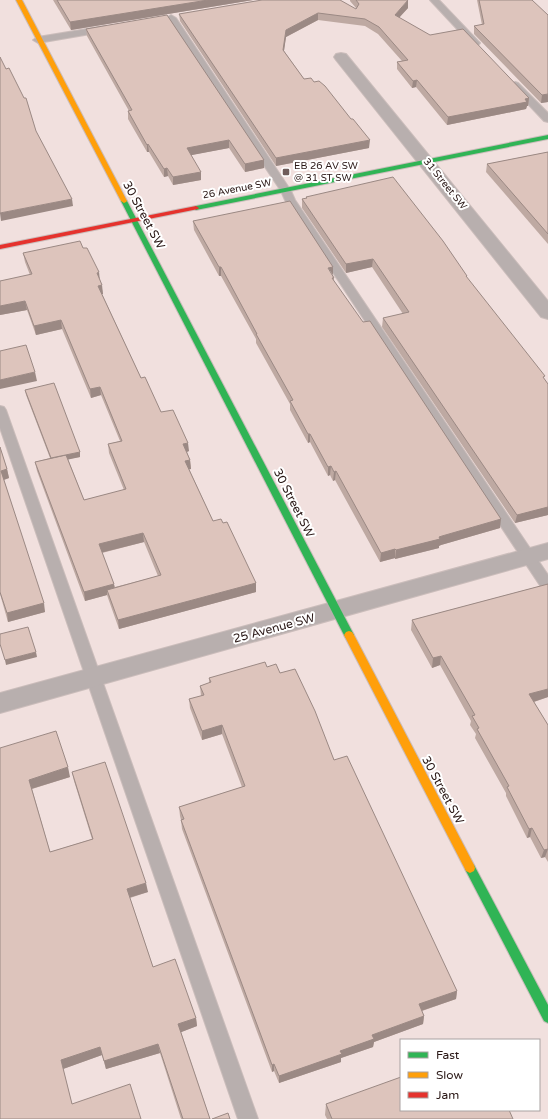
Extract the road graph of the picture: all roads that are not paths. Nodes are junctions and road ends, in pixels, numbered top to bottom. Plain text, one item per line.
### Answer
1 (19, 0) edge
2 (434, 0) edge
3 (171, 18) edge
4 (116, 27) edge
5 (38, 40) junction
6 (483, 51) edge
7 (341, 57) dead end
8 (510, 80) edge
9 (548, 119) edge
10 (548, 137) edge
11 (427, 161) junction
12 (286, 191) junction
13 (134, 221) junction
14 (0, 248) edge
15 (548, 313) edge
16 (0, 410) edge
17 (538, 554) edge
18 (548, 586) edge
19 (336, 611) junction
20 (93, 677) junction
21 (0, 703) edge
22 (548, 1017) edge
23 (248, 1119) edge

1 - 5 street, 30 Street SW
2 - 6 lane
3 - 12 lane
4 - 5 lane
5 - 13 street, 30 Street SW
7 - 11 street, 31 Street SW
8 - 9 lane
10 - 11 street, 26 Avenue SW
11 - 12 street, 26 Avenue SW
11 - 15 street, 31 Street SW
12 - 13 street, 26 Avenue SW
12 - 17 lane
13 - 14 street, 26 Avenue SW
13 - 19 street, 30 Street SW
16 - 20 lane
17 - 18 lane
17 - 19 street, 25 Avenue SW
19 - 20 street, 25 Avenue SW
19 - 22 street, 30 Street SW
20 - 21 street, 25 Avenue SW
20 - 23 lane

